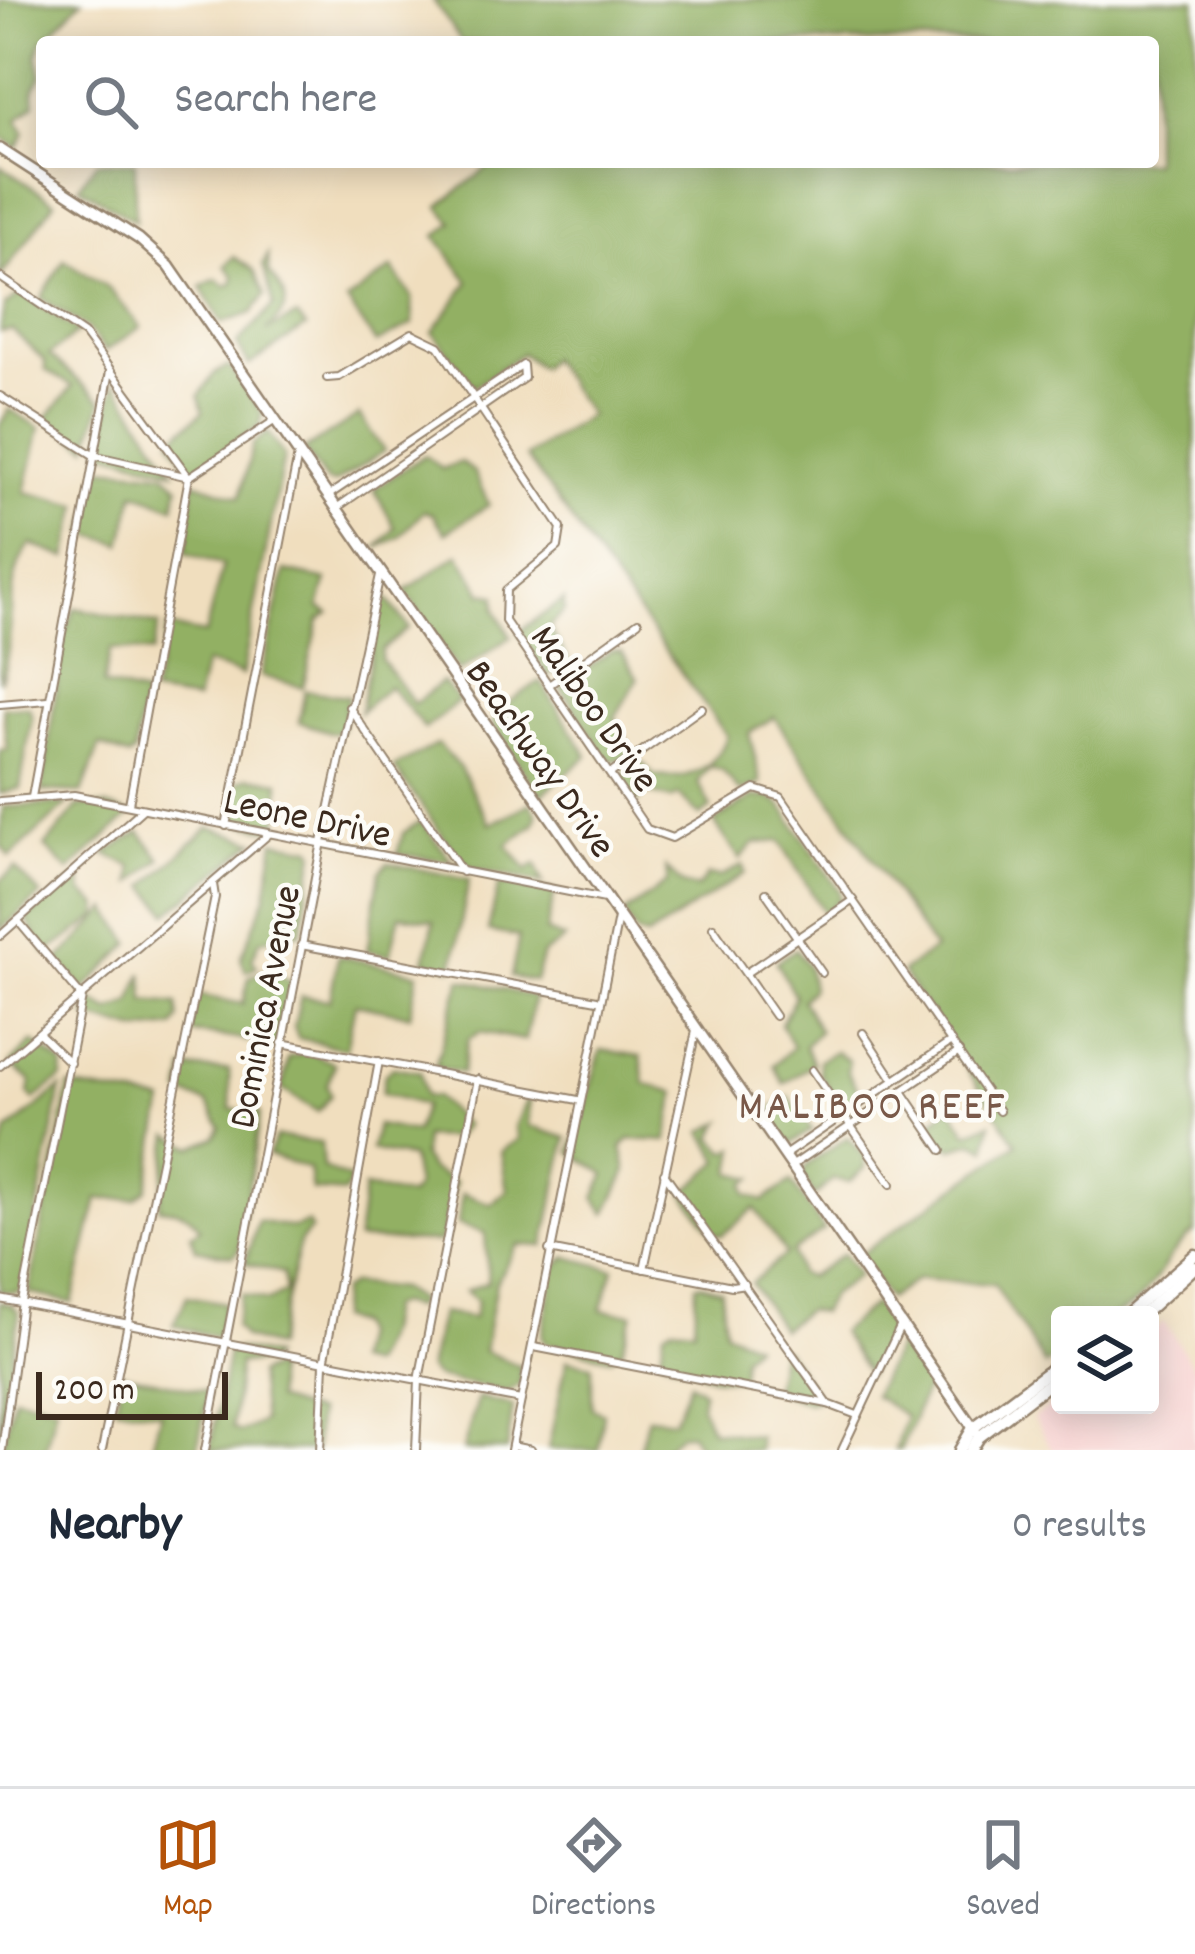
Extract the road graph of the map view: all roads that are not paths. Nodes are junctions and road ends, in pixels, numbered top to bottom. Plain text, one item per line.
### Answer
1 (0, 149) edge
2 (0, 277) edge
3 (110, 370) junction
4 (327, 377) dead end
5 (473, 395) junction
6 (3, 398) edge
7 (481, 408) junction
8 (0, 410) edge
9 (274, 421) junction
10 (93, 455) junction
11 (298, 455) junction
12 (189, 478) junction
13 (326, 496) junction
14 (335, 509) junction
15 (380, 575) junction
16 (638, 622) dead end
17 (549, 686) junction
18 (47, 700) junction
19 (0, 704) edge
20 (349, 706) junction
21 (702, 708) dead end
22 (610, 774) junction
23 (32, 797) junction
24 (0, 801) edge
25 (129, 804) junction
26 (142, 809) junction
27 (226, 826) junction
28 (268, 836) junction
29 (320, 847) junction
30 (462, 872) junction
31 (213, 884) junction
32 (766, 893) dead end
33 (605, 899) junction
34 (853, 900) junction
35 (618, 917) junction
36 (18, 921) junction
37 (713, 927) dead end
38 (0, 936) edge
39 (796, 937) junction
40 (301, 945) junction
41 (746, 974) junction
42 (822, 974) dead end
43 (82, 997) junction
44 (597, 1000) junction
45 (775, 1016) dead end
46 (696, 1031) junction
47 (39, 1033) junction
48 (863, 1033) dead end
49 (952, 1042) junction
50 (282, 1043) junction
51 (959, 1052) junction
52 (379, 1061) junction
53 (70, 1064) junction
54 (0, 1066) edge
55 (812, 1070) dead end
56 (478, 1079) junction
57 (895, 1080) junction
58 (902, 1090) junction
59 (578, 1100) junction
60 (999, 1111) dead end
61 (844, 1115) junction
62 (851, 1126) junction
63 (942, 1150) dead end
64 (783, 1156) junction
65 (790, 1167) junction
66 (664, 1173) junction
67 (891, 1184) dead end
68 (548, 1250) junction
69 (1195, 1255) edge
70 (1195, 1268) edge
71 (644, 1269) junction
72 (745, 1284) junction
73 (0, 1298) edge
74 (22, 1302) junction
75 (1137, 1306) edge
76 (1152, 1306) edge
77 (128, 1324) junction
78 (900, 1327) junction
79 (226, 1345) junction
80 (534, 1347) junction
81 (324, 1364) junction
82 (1051, 1370) edge
83 (419, 1380) junction
84 (1051, 1381) edge
85 (522, 1400) junction
86 (828, 1404) junction
87 (857, 1415) junction
88 (976, 1432) junction
89 (512, 1448) edge
90 (2, 1450) edge
91 (102, 1450) edge
92 (205, 1450) edge
93 (320, 1450) edge
94 (416, 1450) edge
95 (531, 1450) edge
96 (842, 1450) edge
97 (960, 1450) edge
98 (971, 1450) edge
99 (988, 1450) edge

1 - 9 street, Beachway Drive
2 - 3 street
3 - 10 street
3 - 12 street
4 - 5 street, Maliboo Drive
5 - 7 street, Maliboo Drive
5 - 7 street
5 - 13 street
6 - 8 street
6 - 10 street
7 - 14 street
7 - 17 street, Maliboo Drive
9 - 11 street, Beachway Drive
9 - 12 street
10 - 12 street
10 - 18 street
11 - 13 street, Beachway Drive
11 - 27 street
12 - 25 street
13 - 14 street, Beachway Drive
14 - 15 street, Beachway Drive
15 - 20 street, Dominica Avenue
15 - 33 street, Beachway Drive
16 - 17 street
17 - 22 street, Maliboo Drive
18 - 19 street
18 - 23 street
20 - 29 street, Dominica Avenue
20 - 30 street
21 - 22 street
22 - 34 street, Maliboo Drive
23 - 24 street, Leone Drive
23 - 25 street, Leone Drive
25 - 26 street, Leone Drive
26 - 27 street, Leone Drive
26 - 36 street
27 - 28 street, Leone Drive
28 - 29 street, Leone Drive
28 - 31 street
29 - 30 street, Leone Drive
29 - 40 street, Dominica Avenue
30 - 33 street, Leone Drive
31 - 43 street
31 - 77 street
32 - 39 street
33 - 35 street, Beachway Drive
34 - 39 street
34 - 49 street, Maliboo Drive
35 - 44 street
35 - 46 street, Beachway Drive
36 - 38 street
36 - 43 street
37 - 41 street
39 - 41 street
39 - 42 street
40 - 44 street
40 - 50 street, Dominica Avenue
41 - 45 street
43 - 47 street
43 - 53 street
44 - 59 street
46 - 64 street, Beachway Drive
46 - 66 street
47 - 53 street
47 - 54 street
48 - 57 street
49 - 51 street, Maliboo Drive
49 - 57 street
50 - 52 street
50 - 79 street, Dominica Avenue
51 - 58 street
51 - 60 street, Maliboo Drive
52 - 56 street
52 - 81 street
53 - 74 street
55 - 61 street
56 - 59 street
56 - 83 street
57 - 58 street
57 - 61 street
58 - 62 street
58 - 63 street
59 - 68 street
61 - 62 street
61 - 64 street
62 - 65 street
62 - 67 street
64 - 65 street, Beachway Drive
65 - 78 street, Beachway Drive
66 - 71 street
66 - 72 street
68 - 71 street
68 - 80 street
69 - 75 main road
70 - 76 main road
71 - 72 street
72 - 86 street
73 - 74 street
74 - 77 street
74 - 90 street
77 - 79 street
77 - 91 street
78 - 87 street
78 - 88 street, Beachway Drive
79 - 81 street
79 - 92 street, Dominica Avenue
80 - 85 street
80 - 86 street
81 - 83 street
81 - 93 street
82 - 88 main road
83 - 85 street
83 - 94 street
84 - 88 main road
85 - 89 street
86 - 87 street
87 - 96 street
88 - 97 main road
88 - 98 main road
88 - 99 street, Beachway Drive
89 - 95 street

